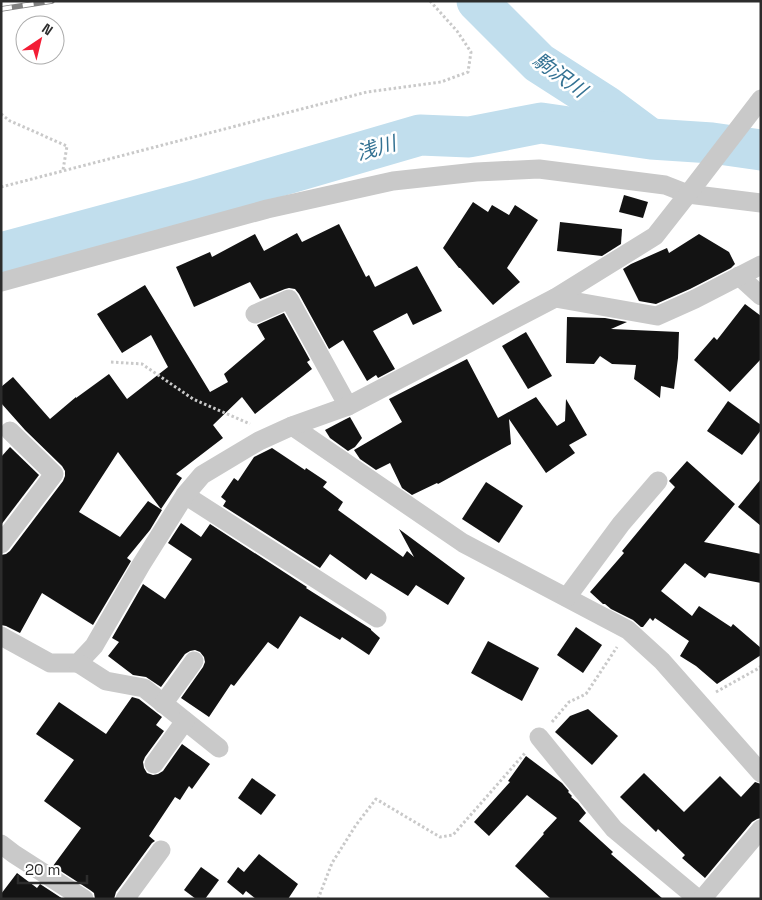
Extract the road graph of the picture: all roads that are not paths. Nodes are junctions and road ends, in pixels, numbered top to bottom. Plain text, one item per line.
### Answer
1 (760, 100) edge
2 (688, 194) junction
3 (761, 203) edge
4 (761, 265) edge
5 (739, 276) junction
6 (1, 282) edge
7 (761, 296) edge
8 (555, 298) junction
9 (255, 314) dead end
10 (348, 406) junction
11 (292, 426) junction
12 (10, 431) dead end
13 (658, 481) dead end
14 (185, 495) junction
15 (1, 544) edge
16 (567, 598) junction
17 (377, 618) dead end
18 (1, 636) edge
19 (194, 661) dead end
20 (78, 663) junction
21 (163, 704) junction
22 (185, 721) junction
23 (539, 737) road end
24 (219, 748) dead end
25 (154, 764) dead end
26 (761, 773) edge
27 (761, 829) edge
28 (1, 844) edge
29 (161, 850) dead end
30 (84, 899) edge
31 (125, 899) edge
32 (698, 899) edge
33 (702, 899) edge

1 - 2 street
2 - 3 street
2 - 6 street
2 - 8 street
4 - 5 street
5 - 7 street
5 - 8 street
8 - 10 street
9 - 10 street
10 - 11 street
11 - 14 street
11 - 16 street
12 - 15 street
13 - 16 street
14 - 17 street
14 - 20 street
16 - 26 street
18 - 20 street
19 - 21 street
20 - 21 street
21 - 22 street
22 - 24 street
22 - 25 street
23 - 32 street
27 - 33 street
28 - 30 street
29 - 31 street

